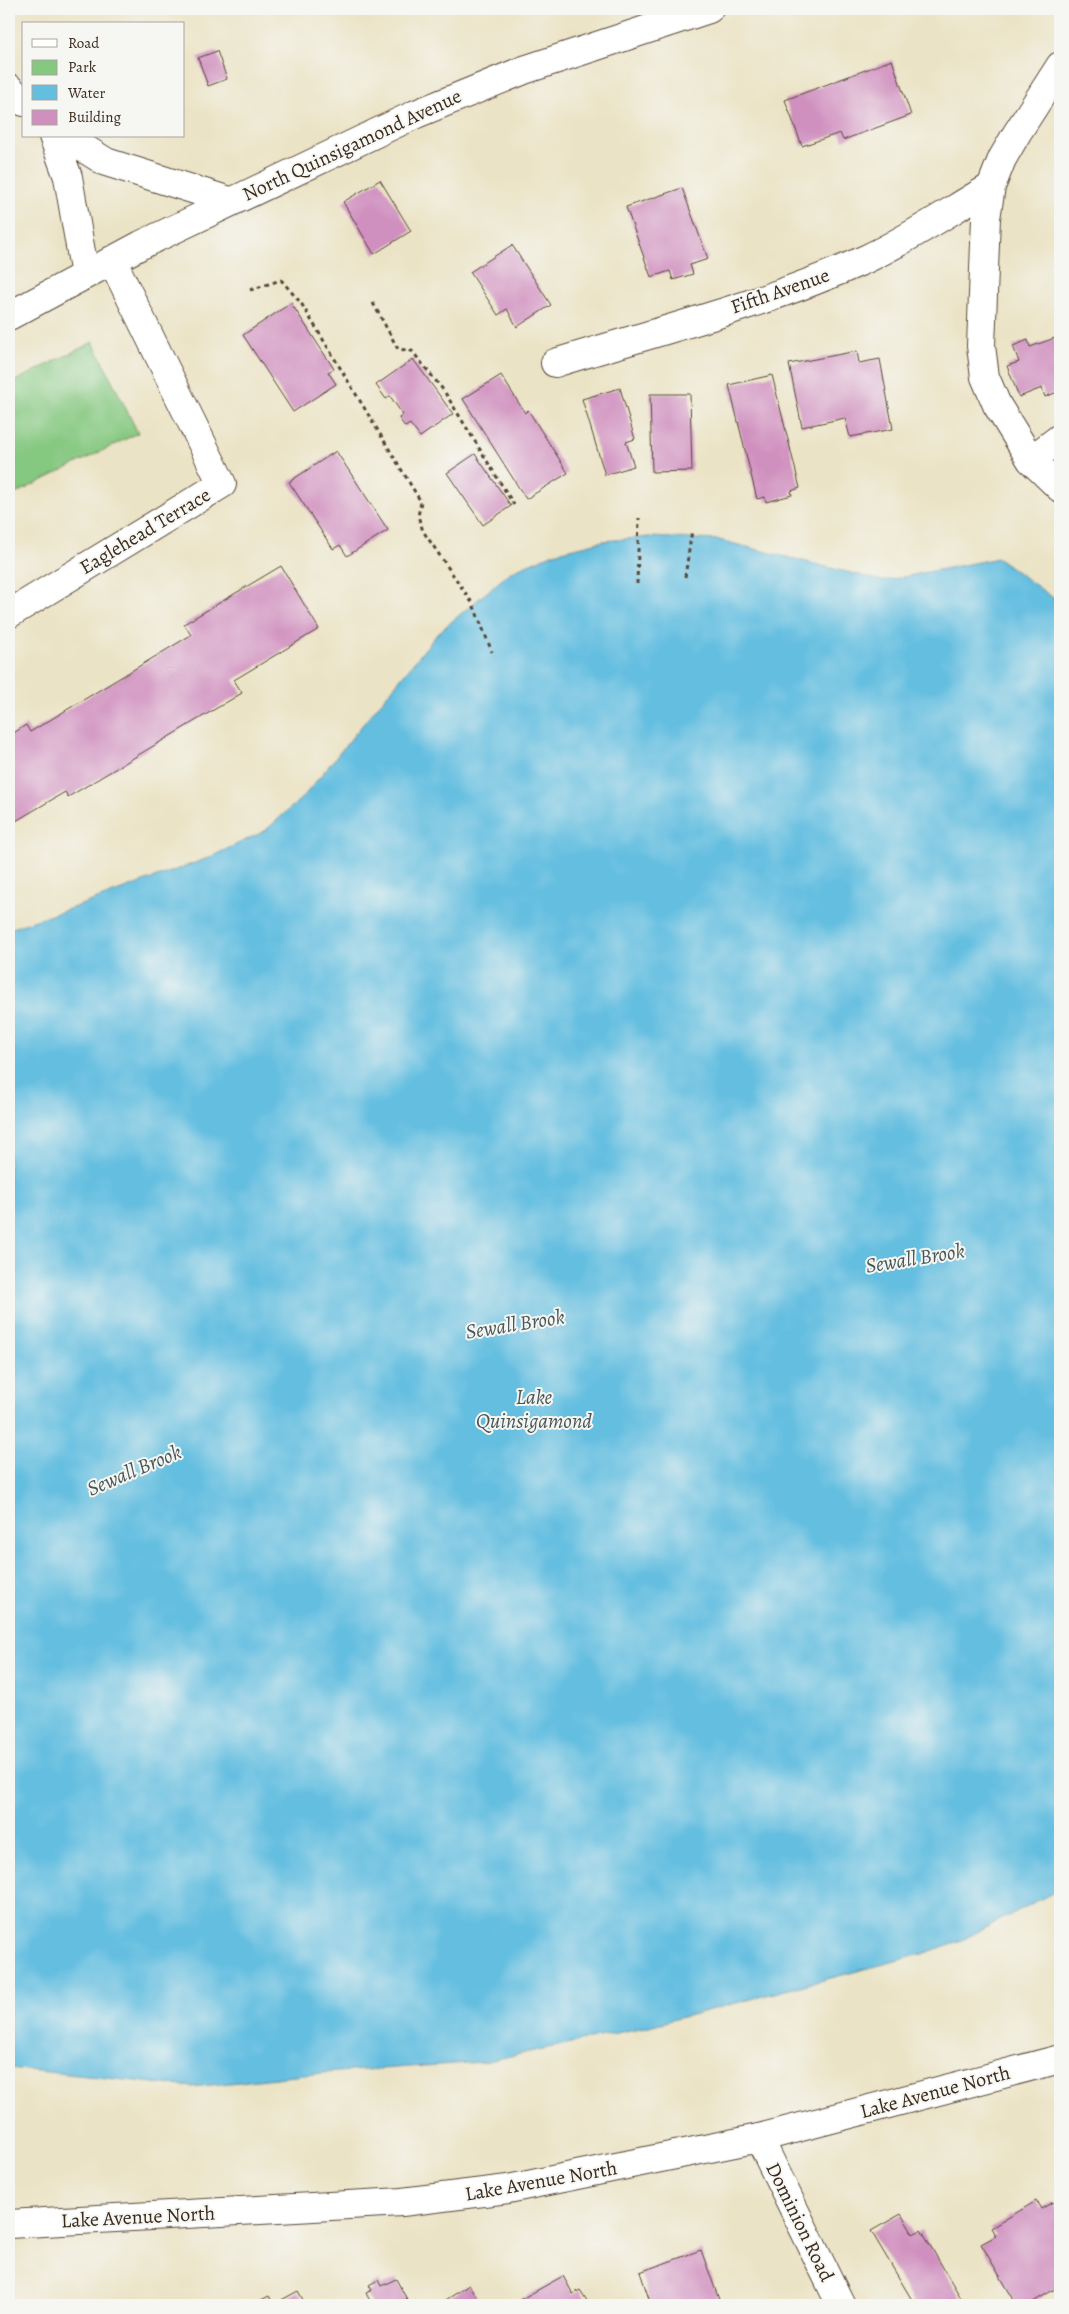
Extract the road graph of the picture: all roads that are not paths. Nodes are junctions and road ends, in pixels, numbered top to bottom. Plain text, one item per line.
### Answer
1 (709, 9) edge
2 (1060, 66) edge
3 (9, 88) edge
4 (22, 100) edge
5 (54, 138) edge
6 (67, 138) edge
7 (991, 187) junction
8 (230, 201) junction
9 (112, 260) junction
10 (85, 275) junction
11 (9, 316) edge
12 (556, 363) dead end
13 (1060, 438) edge
14 (1032, 460) junction
15 (1060, 488) edge
16 (9, 614) edge
17 (1060, 2059) edge
18 (759, 2138) junction
19 (9, 2224) edge
20 (841, 2305) edge

1 - 8 street, North Quinsigamond Avenue
2 - 7 street
3 - 4 street
5 - 10 street
6 - 8 street
7 - 12 street, Fifth Avenue
7 - 14 street
8 - 9 street, North Quinsigamond Avenue
9 - 10 street, North Quinsigamond Avenue
9 - 16 street, Eaglehead Terrace
10 - 11 street, North Quinsigamond Avenue
13 - 14 street
14 - 15 street
17 - 18 street, Lake Avenue North
18 - 19 street, Lake Avenue North
18 - 20 street, Dominion Road

